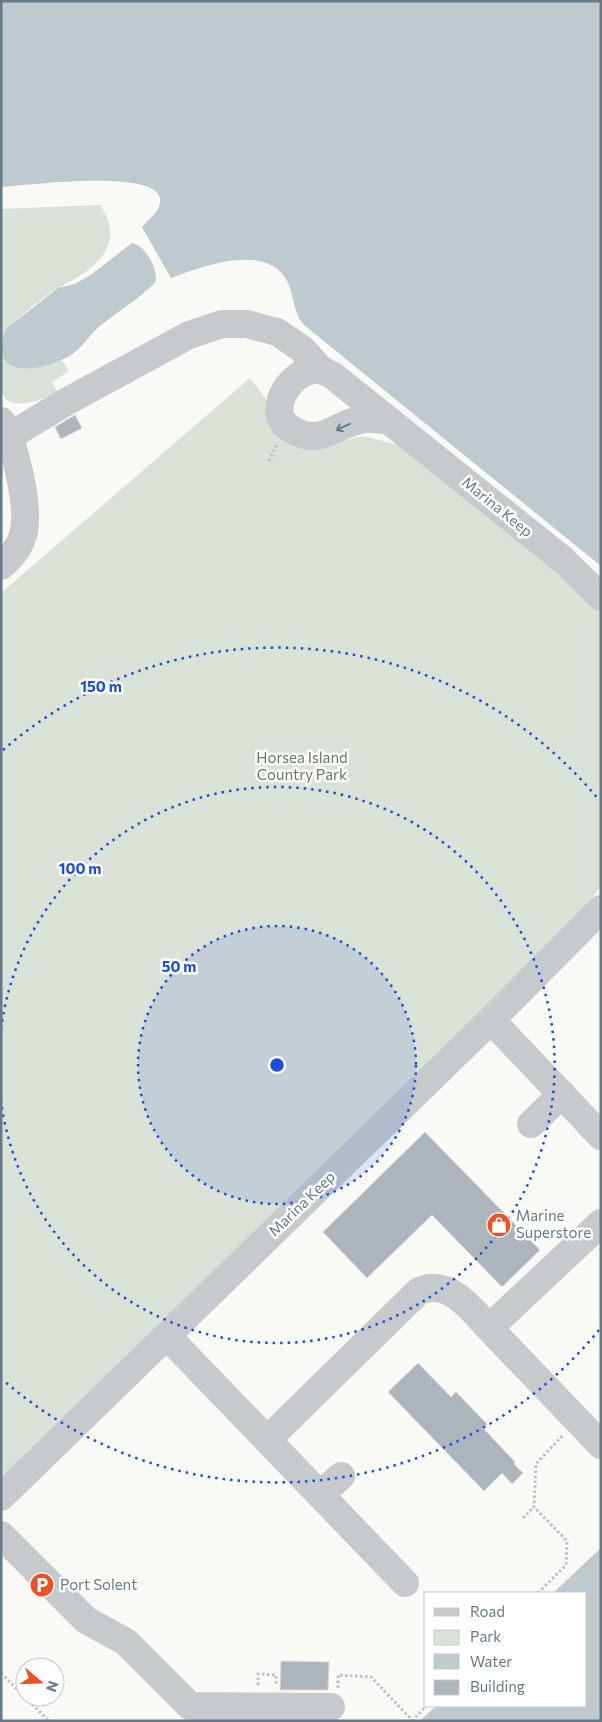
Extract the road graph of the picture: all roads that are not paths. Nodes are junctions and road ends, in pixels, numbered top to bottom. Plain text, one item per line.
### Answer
1 (321, 370) junction
2 (390, 422) junction
3 (6, 428) edge
4 (1, 566) edge
5 (601, 597) edge
6 (601, 909) edge
7 (491, 1020) junction
8 (562, 1094) junction
9 (531, 1124) dead end
10 (601, 1136) edge
11 (601, 1222) edge
12 (489, 1328) junction
13 (167, 1336) junction
14 (267, 1440) junction
15 (601, 1445) edge
16 (341, 1476) dead end
17 (320, 1495) junction
18 (1, 1497) edge
19 (1, 1535) edge
20 (405, 1583) dead end
21 (331, 1708) dead end

1 - 2 street, Marina Keep
2 -> 1 street, Marina Keep
1 - 3 street
2 - 5 street, Marina Keep
3 - 4 street
6 - 7 street, Marina Keep
7 - 8 street
7 - 13 street, Marina Keep
8 - 9 street
8 - 10 street
11 - 12 street
12 - 14 street
12 - 15 street
13 - 14 street
13 - 18 street, Marina Keep
14 - 17 street
16 - 17 street
17 - 20 street
19 - 21 street

